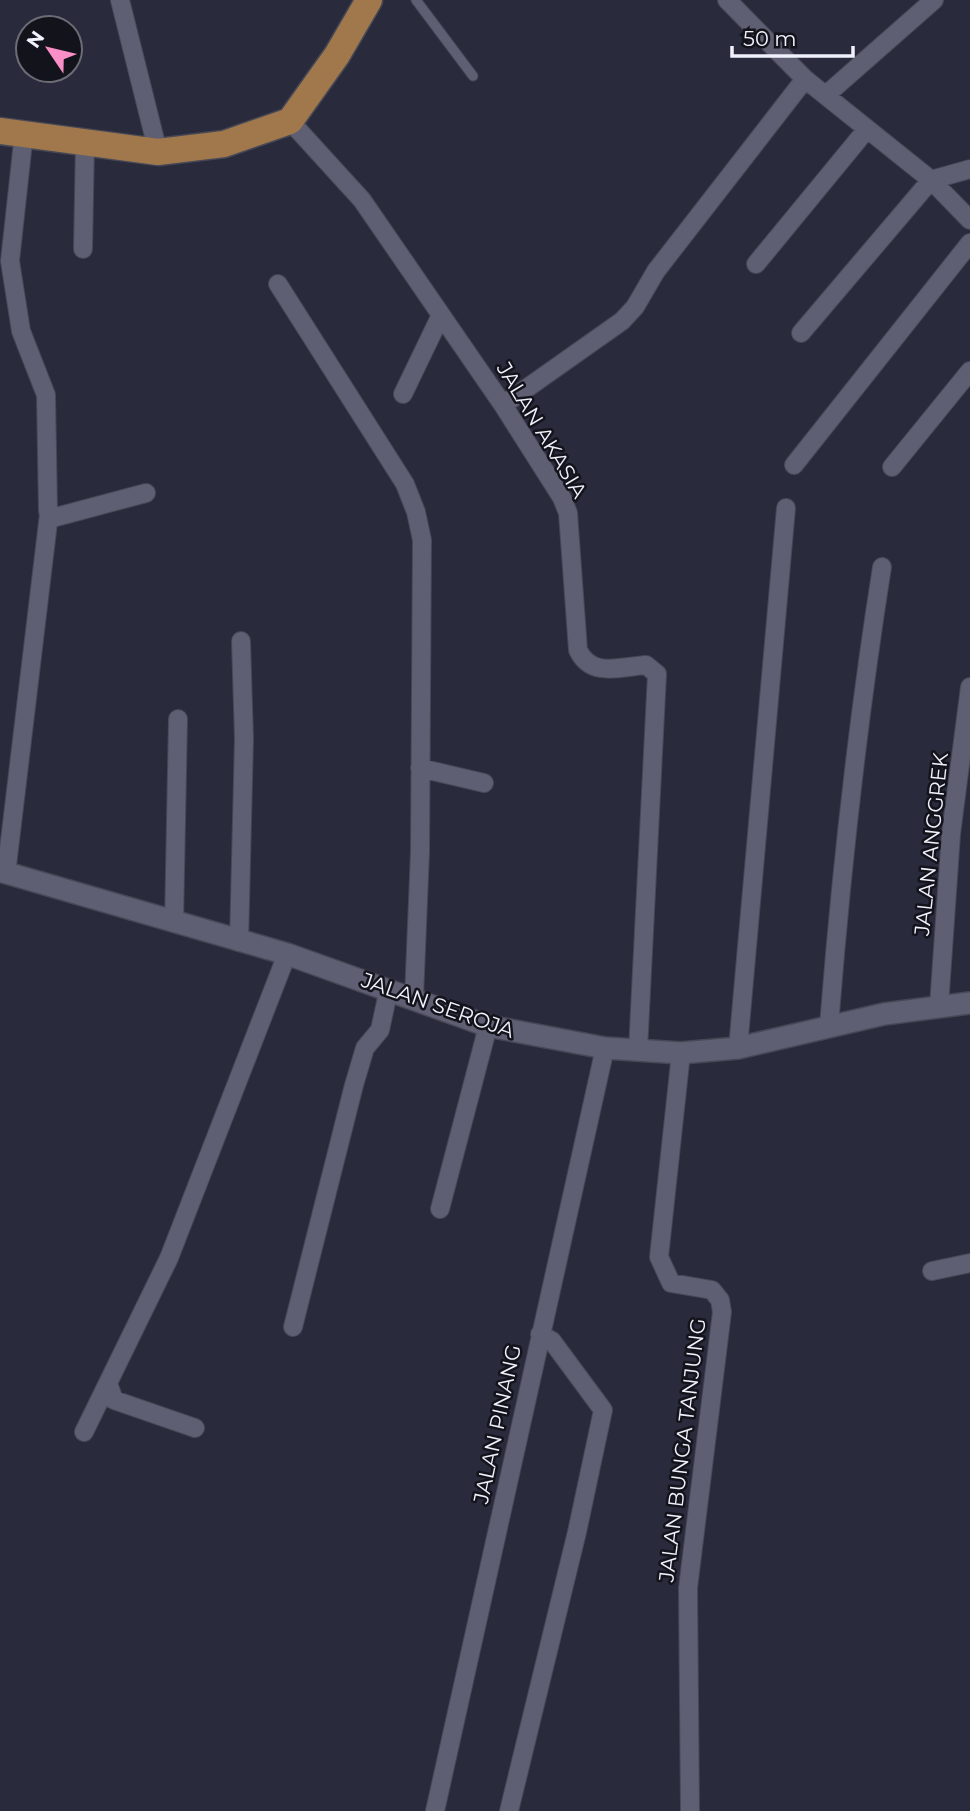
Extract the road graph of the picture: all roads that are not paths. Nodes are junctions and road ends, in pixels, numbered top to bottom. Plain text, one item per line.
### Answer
1 (120, 0) edge
2 (369, 0) edge
3 (416, 0) edge
4 (727, 0) edge
5 (934, 0) edge
6 (473, 76) dead end
7 (805, 79) junction
8 (826, 94) junction
9 (290, 121) junction
10 (867, 129) junction
11 (12, 132) edge
12 (85, 142) junction
13 (158, 152) junction
14 (970, 169) edge
15 (931, 180) junction
16 (970, 220) edge
17 (970, 243) edge
18 (82, 249) dead end
19 (755, 264) dead end
20 (278, 284) dead end
21 (441, 315) junction
22 (802, 333) dead end
23 (970, 371) edge
24 (403, 394) dead end
25 (503, 405) junction
26 (794, 464) dead end
27 (892, 467) dead end
28 (146, 493) dead end
29 (786, 508) dead end
30 (49, 514) junction
31 (882, 566) dead end
32 (241, 640) dead end
33 (970, 687) edge
34 (178, 719) dead end
35 (421, 768) junction
36 (484, 783) dead end
37 (3, 872) edge
38 (174, 923) junction
39 (239, 942) junction
40 (287, 954) junction
41 (389, 988) junction
42 (414, 997) junction
43 (970, 1003) edge
44 (939, 1006) junction
45 (488, 1026) junction
46 (830, 1026) junction
47 (606, 1048) junction
48 (738, 1048) junction
49 (638, 1050) junction
50 (681, 1053) junction
51 (440, 1209) dead end
52 (970, 1263) edge
53 (932, 1271) dead end
54 (293, 1327) dead end
55 (540, 1334) junction
56 (109, 1386) junction
57 (195, 1428) dead end
58 (84, 1433) dead end
59 (435, 1811) edge
60 (509, 1811) edge
61 (690, 1811) edge

1 - 13 street
2 - 9 main road
3 - 6 lane
4 - 7 street
5 - 8 street
7 - 8 street
7 - 25 street
8 - 10 street
9 - 13 main road
9 - 21 street, JALAN AKASIA
10 - 15 street
10 - 19 street
11 - 12 main road
11 - 30 street
12 - 13 main road
12 - 18 street
14 - 15 street
15 - 16 street
15 - 22 street
17 - 26 street
20 - 35 street
21 - 24 street
21 - 25 street, JALAN AKASIA
23 - 27 street
25 - 49 street, JALAN AKASIA
28 - 30 street
29 - 48 street
30 - 37 street
31 - 46 street
32 - 39 street
33 - 44 street, JALAN ANGGREK
34 - 38 street
35 - 36 street
35 - 42 street
37 - 38 street, JALAN SEROJA
38 - 39 street, JALAN SEROJA
39 - 40 street, JALAN SEROJA
40 - 41 street, JALAN SEROJA
40 - 56 street
41 - 42 street, JALAN SEROJA
41 - 54 street
42 - 45 street, JALAN SEROJA
43 - 44 street, JALAN SEROJA
44 - 46 street, JALAN SEROJA
45 - 47 street, JALAN SEROJA
45 - 51 street
46 - 48 street, JALAN SEROJA
47 - 49 street, JALAN SEROJA
47 - 55 street, JALAN PINANG
48 - 50 street, JALAN SEROJA
49 - 50 street, JALAN SEROJA
50 - 61 street, JALAN BUNGA TANJUNG
52 - 53 street
55 - 59 street, JALAN PINANG
55 - 60 street
56 - 57 street
56 - 58 street

